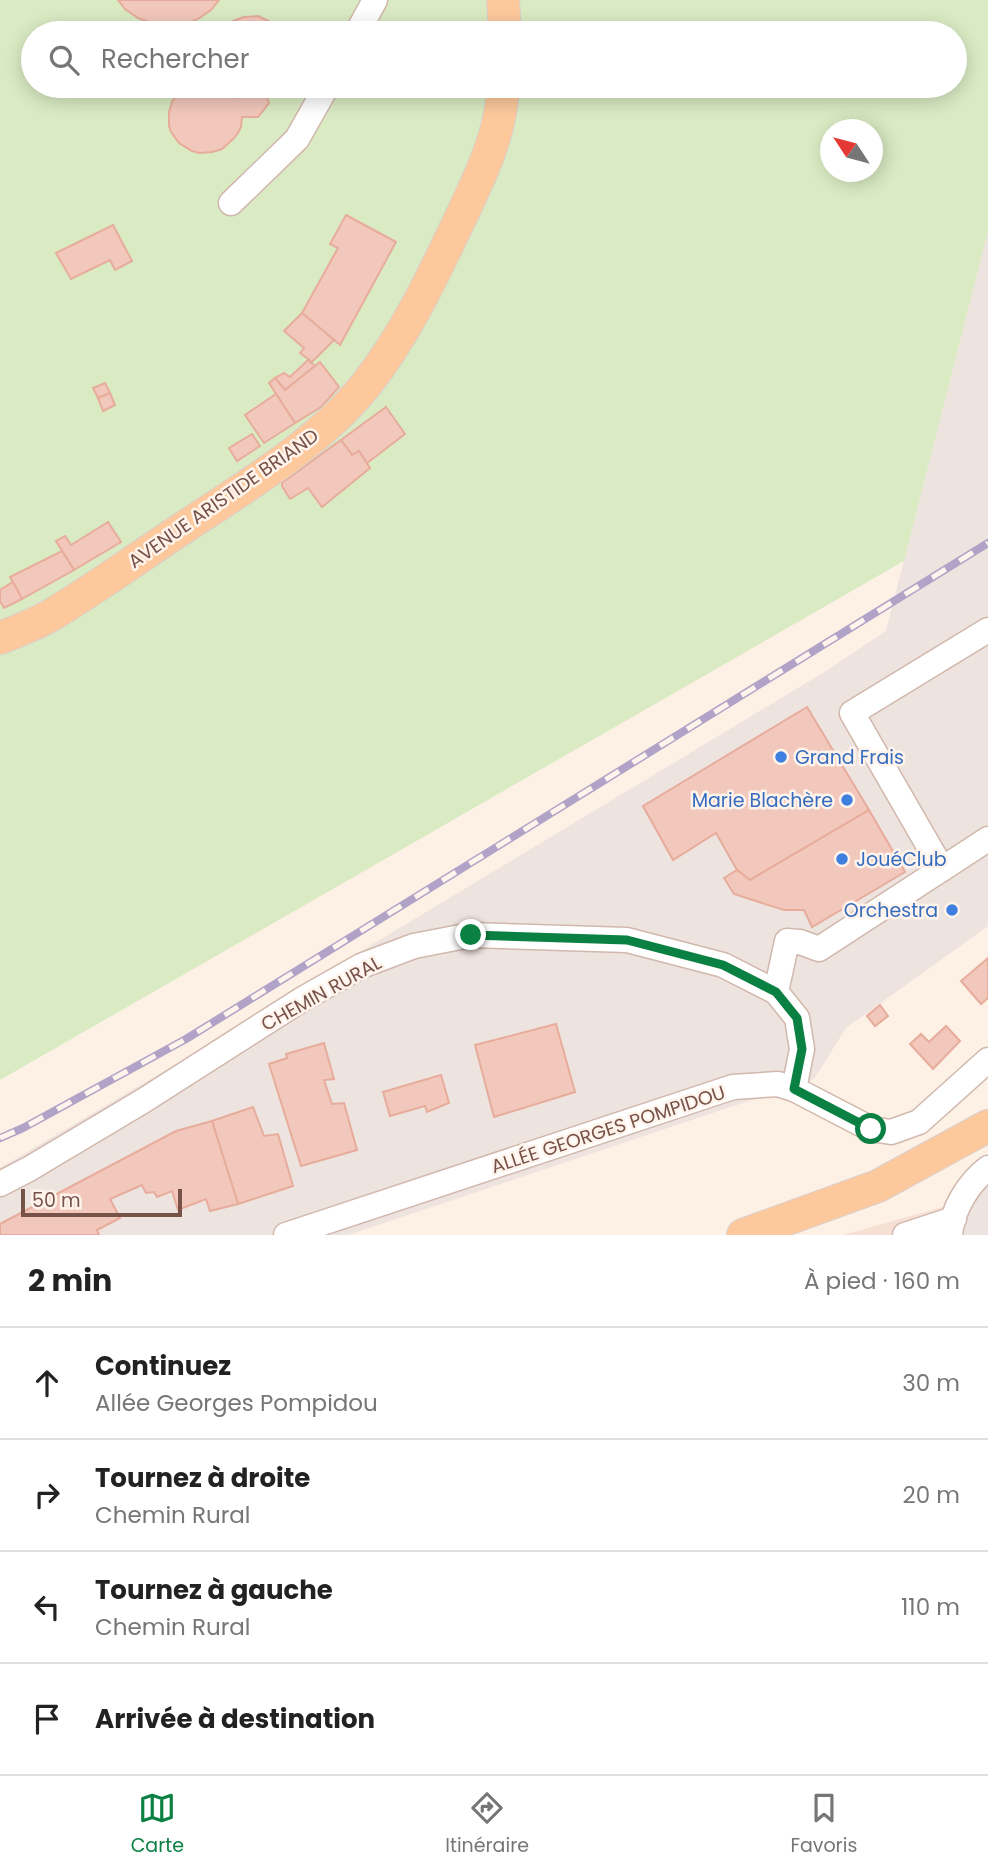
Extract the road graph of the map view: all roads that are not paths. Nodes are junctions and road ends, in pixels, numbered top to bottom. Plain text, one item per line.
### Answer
1 (375, 0) edge
2 (503, 0) edge
3 (363, 21) edge
4 (504, 21) edge
5 (320, 98) edge
6 (501, 98) edge
7 (230, 203) dead end
8 (988, 630) edge
9 (0, 638) edge
10 (988, 839) edge
11 (942, 869) junction
12 (776, 992) junction
13 (988, 1060) edge
14 (794, 1089) junction
15 (988, 1126) edge
16 (988, 1168) edge
17 (0, 1184) edge
18 (952, 1227) edge
19 (286, 1235) edge
20 (743, 1235) edge
21 (905, 1235) edge

1 - 3 street
2 - 4 main road
5 - 7 street
6 - 9 main road, AVENUE ARISTIDE BRIAND
8 - 11 street
10 - 11 street
11 - 12 street
12 - 14 street, CHEMIN RURAL
12 - 17 street, CHEMIN RURAL
13 - 14 street, ALLÉE GEORGES POMPIDOU
14 - 19 street, ALLÉE GEORGES POMPIDOU
15 - 20 main road
16 - 18 street
18 - 21 street

